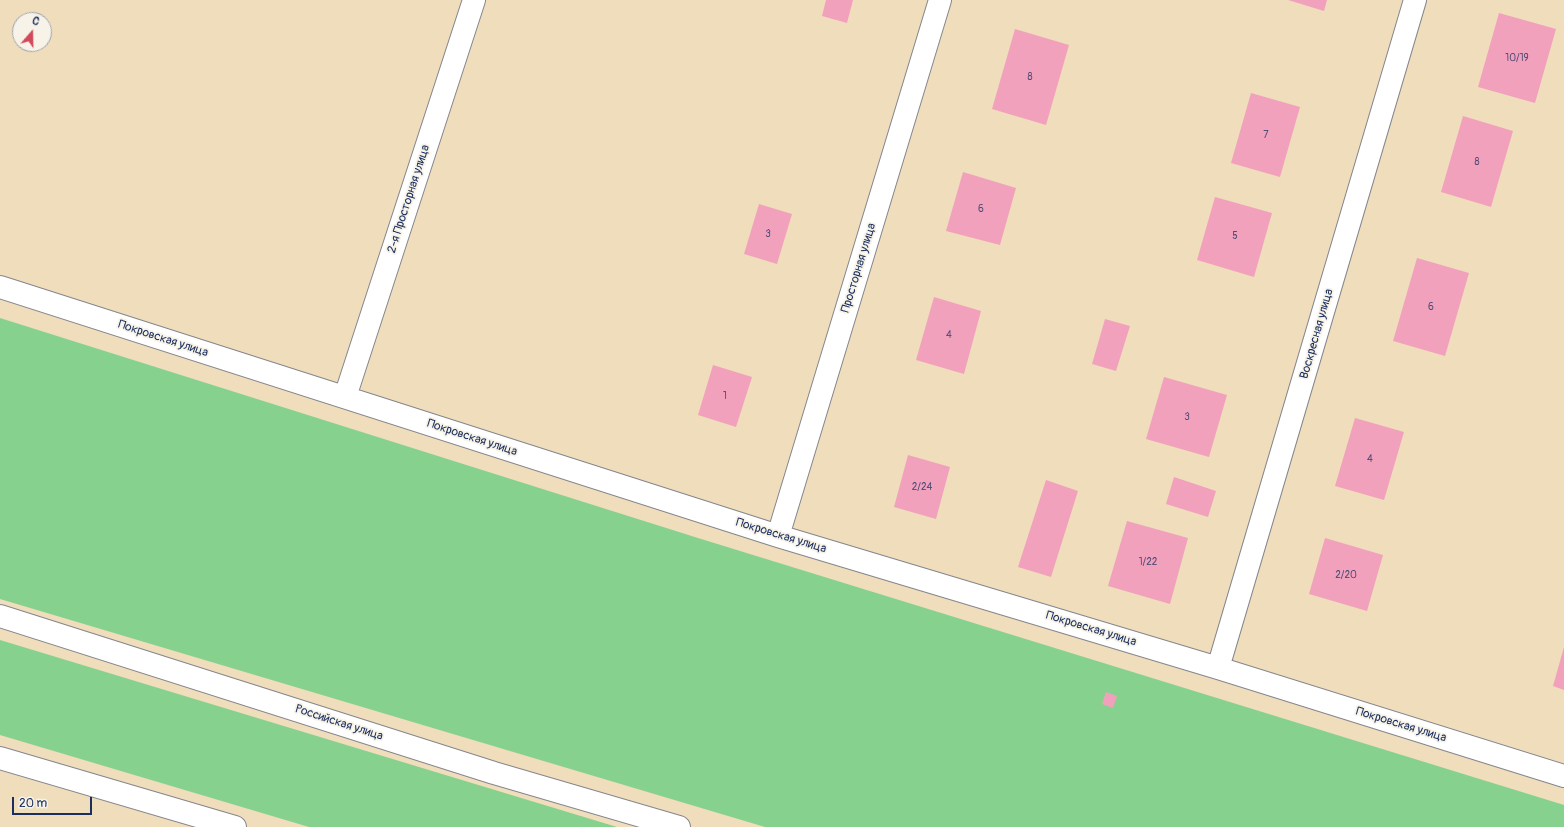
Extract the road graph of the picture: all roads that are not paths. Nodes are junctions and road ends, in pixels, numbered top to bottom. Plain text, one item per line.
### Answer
1 (474, 0) edge
2 (940, 0) edge
3 (1415, 0) edge
4 (0, 287) edge
5 (345, 397) junction
6 (778, 536) junction
7 (0, 616) edge
8 (1218, 668) junction
9 (0, 758) edge
10 (1564, 776) edge
11 (235, 827) edge
12 (679, 827) edge

1 - 5 street, 2-я Просторная улица
2 - 6 street, Просторная улица
3 - 8 street, Воскресная улица
4 - 5 street, Покровская улица
5 - 6 street, Покровская улица
6 - 8 street, Покровская улица
7 - 12 street, Российская улица
8 - 10 street, Покровская улица
9 - 11 street

